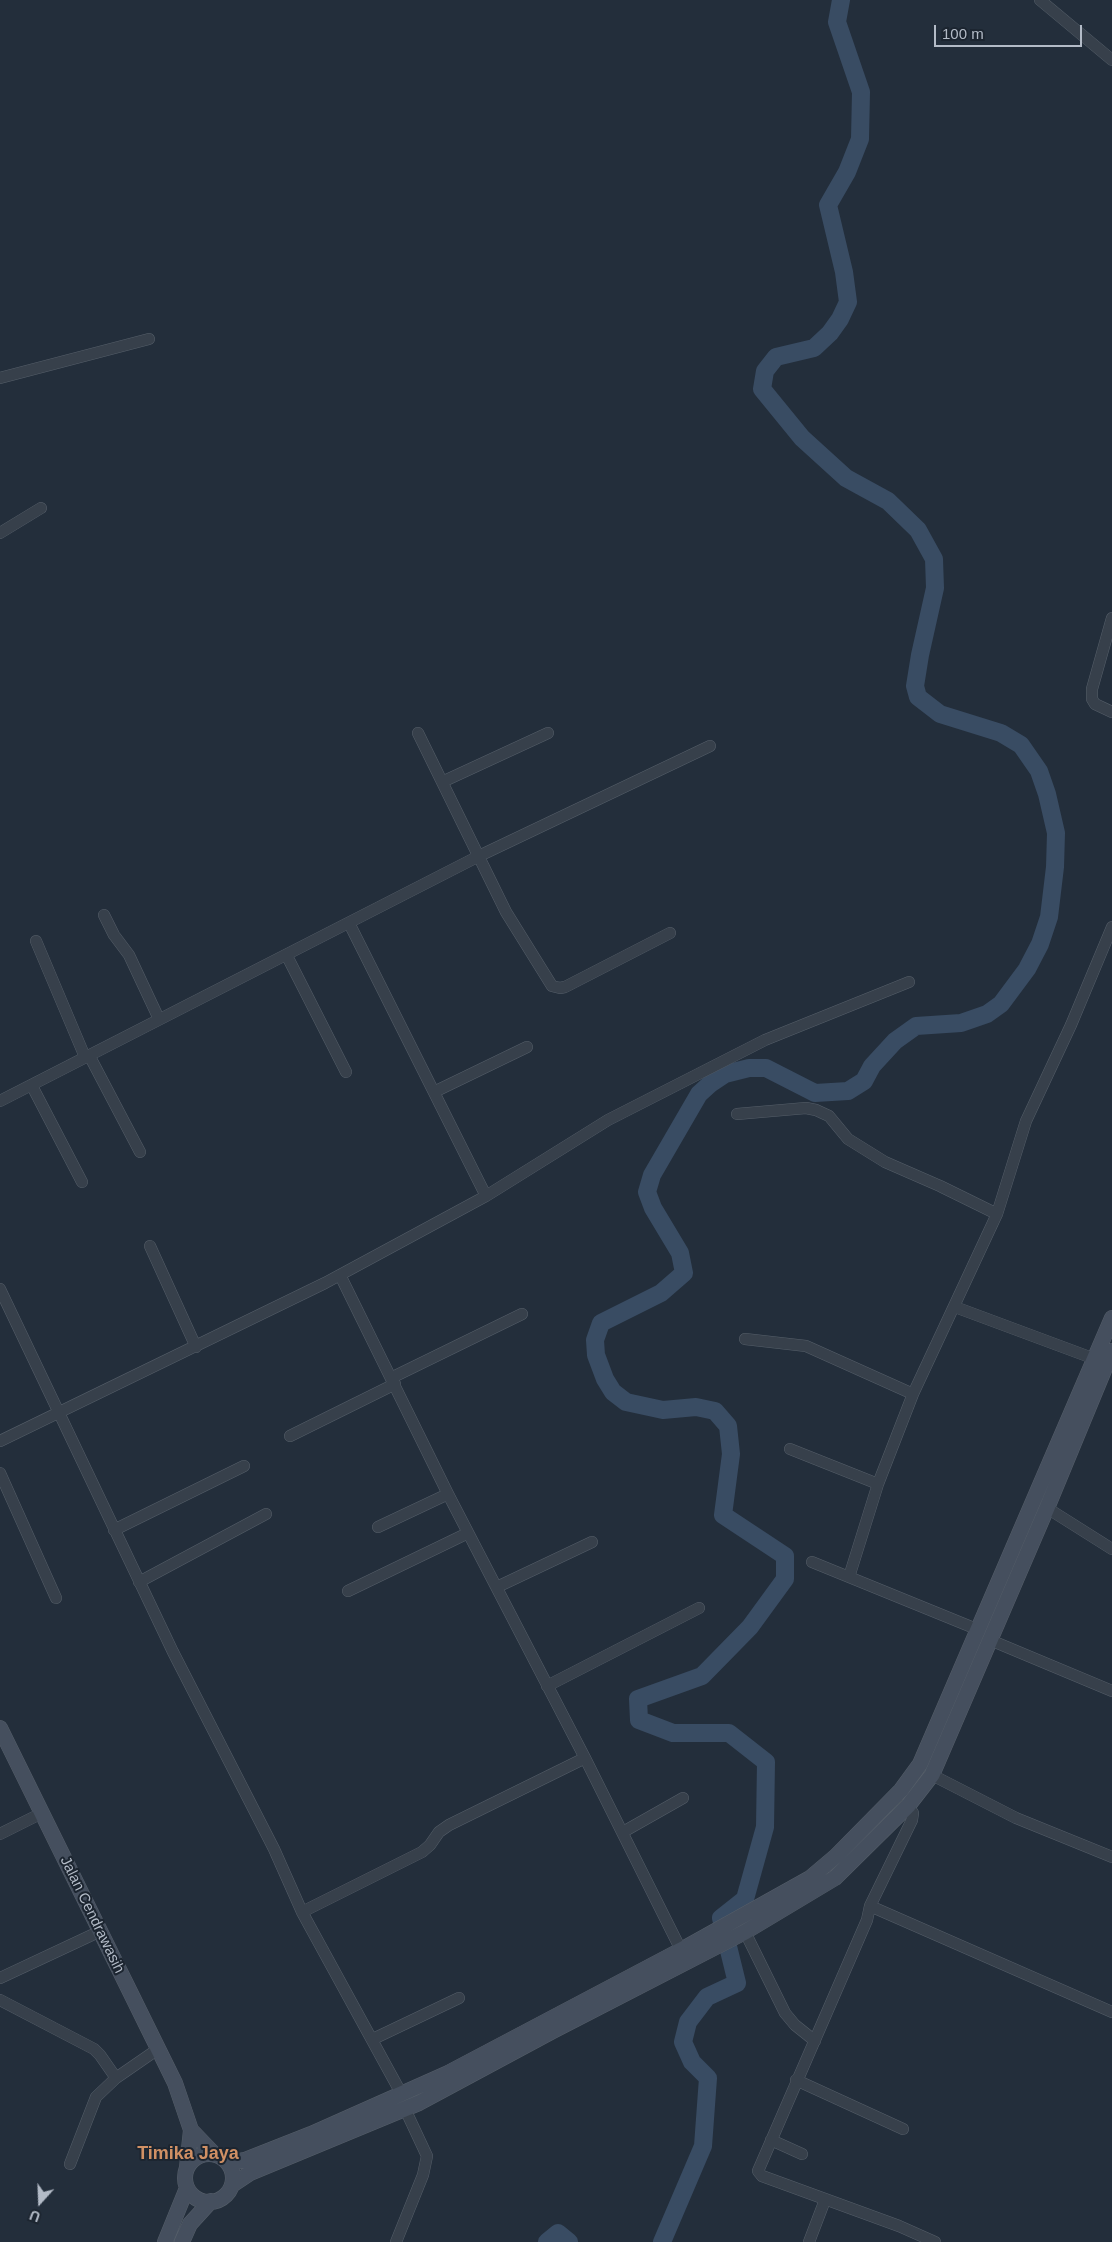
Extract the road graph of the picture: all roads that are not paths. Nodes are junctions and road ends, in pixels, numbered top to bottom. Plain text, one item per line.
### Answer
1 (1040, 0) edge
2 (1112, 60) edge
3 (149, 339) dead end
4 (0, 378) edge
5 (41, 508) dead end
6 (0, 534) edge
7 (1112, 618) edge
8 (1112, 712) edge
9 (418, 733) dead end
10 (548, 733) dead end
11 (710, 746) dead end
12 (442, 782) junction
13 (478, 856) junction
14 (104, 915) dead end
15 (349, 923) junction
16 (1112, 927) edge
17 (670, 933) dead end
18 (36, 941) dead end
19 (287, 956) junction
20 (909, 982) dead end
21 (159, 1019) junction
22 (527, 1047) dead end
23 (87, 1056) junction
24 (346, 1072) dead end
25 (32, 1086) junction
26 (434, 1092) junction
27 (0, 1101) edge
28 (738, 1114) dead end
29 (140, 1152) dead end
30 (82, 1182) dead end
31 (486, 1196) junction
32 (997, 1214) junction
33 (150, 1246) dead end
34 (340, 1275) junction
35 (0, 1289) edge
36 (955, 1307) junction
37 (522, 1314) dead end
38 (1112, 1318) edge
39 (745, 1339) dead end
40 (196, 1347) junction
41 (1106, 1360) edge
42 (393, 1381) junction
43 (913, 1394) junction
44 (58, 1414) junction
45 (290, 1436) dead end
46 (0, 1441) edge
47 (790, 1449) dead end
48 (244, 1466) dead end
49 (0, 1473) edge
50 (878, 1484) junction
51 (448, 1494) junction
52 (1047, 1508) junction
53 (266, 1514) dead end
54 (378, 1527) dead end
55 (114, 1530) junction
56 (468, 1532) junction
57 (592, 1542) dead end
58 (1112, 1549) edge
59 (812, 1562) dead end
60 (848, 1577) junction
61 (139, 1582) junction
62 (497, 1587) junction
63 (348, 1591) dead end
64 (56, 1598) dead end
65 (699, 1608) dead end
66 (984, 1635) junction
67 (547, 1686) junction
68 (1112, 1691) edge
69 (0, 1728) edge
70 (0, 1748) edge
71 (585, 1758) junction
72 (932, 1775) junction
73 (683, 1798) dead end
74 (908, 1806) junction
75 (38, 1815) junction
76 (623, 1832) junction
77 (0, 1834) edge
78 (1112, 1857) edge
79 (775, 1906) junction
80 (870, 1906) junction
81 (302, 1912) junction
82 (92, 1935) junction
83 (740, 1935) junction
84 (714, 1939) junction
85 (681, 1950) junction
86 (110, 1961) junction
87 (0, 1978) edge
88 (460, 1998) dead end
89 (0, 2000) edge
90 (1112, 2012) edge
91 (373, 2039) junction
92 (815, 2041) junction
93 (155, 2051) junction
94 (116, 2078) junction
95 (796, 2080) junction
96 (401, 2093) junction
97 (405, 2109) junction
98 (903, 2128) dead end
99 (191, 2130) junction
100 (771, 2140) junction
101 (802, 2154) dead end
102 (215, 2155) junction
103 (228, 2163) junction
104 (70, 2164) dead end
105 (187, 2167) junction
106 (232, 2186) junction
107 (188, 2188) junction
108 (825, 2200) junction
109 (211, 2201) junction
110 (165, 2242) edge
111 (182, 2242) edge
112 (396, 2242) edge
113 (809, 2242) edge
114 (935, 2242) edge

1 - 2 street
3 - 4 street
5 - 6 street
7 - 8 street
9 - 12 street
10 - 12 street
11 - 13 street
12 - 13 street
13 - 15 street
13 - 17 street
14 - 21 street
15 - 19 street
15 - 26 street
16 - 32 street
18 - 23 street
19 - 21 street
19 - 24 street
20 - 31 street
21 - 23 street
22 - 26 street
23 - 25 street
23 - 29 street
25 - 27 street
25 - 30 street
26 - 31 street
28 - 32 street
31 - 34 street
32 - 36 street
33 - 40 street
34 - 40 street
34 - 42 street
35 - 44 street
36 - 41 street
36 - 43 street
37 - 42 street
38 - 41 street
39 - 43 street
40 - 44 street
41 - 52 street
41 - 66 street
42 - 45 street
42 - 51 street
43 - 50 street
44 - 46 street
44 - 55 street
47 - 50 street
48 - 55 street
49 - 64 street
50 - 60 street
51 - 54 street
51 - 56 street
52 - 58 street
52 - 66 street
53 - 61 street
55 - 61 street
56 - 62 street
56 - 63 street
57 - 62 street
59 - 60 street
60 - 66 street
61 - 81 street
62 - 67 street
65 - 67 street
66 - 68 street
66 - 72 street
66 - 79 street
67 - 71 street
69 - 75 street, Jalan Cendrawasih
70 - 75 street, Jalan Cendrawasih
71 - 76 street
71 - 81 street
72 - 74 street
72 - 78 street
73 - 76 street
74 - 79 street
74 - 80 street
75 - 77 street
75 - 82 street, Jalan Cendrawasih
75 - 86 street, Jalan Cendrawasih
76 - 85 street
79 - 83 street
79 - 84 street
80 - 90 street
80 - 92 street
81 - 91 street
82 - 86 street, Jalan Cendrawasih
82 - 87 street
83 - 84 street
83 - 92 street
84 - 85 street
84 - 97 street
85 - 96 street
86 - 93 street, Jalan Cendrawasih
88 - 91 street
89 - 94 street
91 - 96 street
92 - 95 street
93 - 94 street
93 - 99 street, Jalan Cendrawasih
94 - 104 street
95 - 98 street
95 - 100 street
96 - 103 street
97 - 106 street
97 - 112 street
99 - 102 street
99 - 105 street
100 - 101 street
100 - 108 street
102 - 103 street
102 - 105 street
103 - 106 street
105 - 107 street
106 - 109 street
107 - 109 street
107 - 110 street
108 - 113 street
108 - 114 street
109 - 111 street

